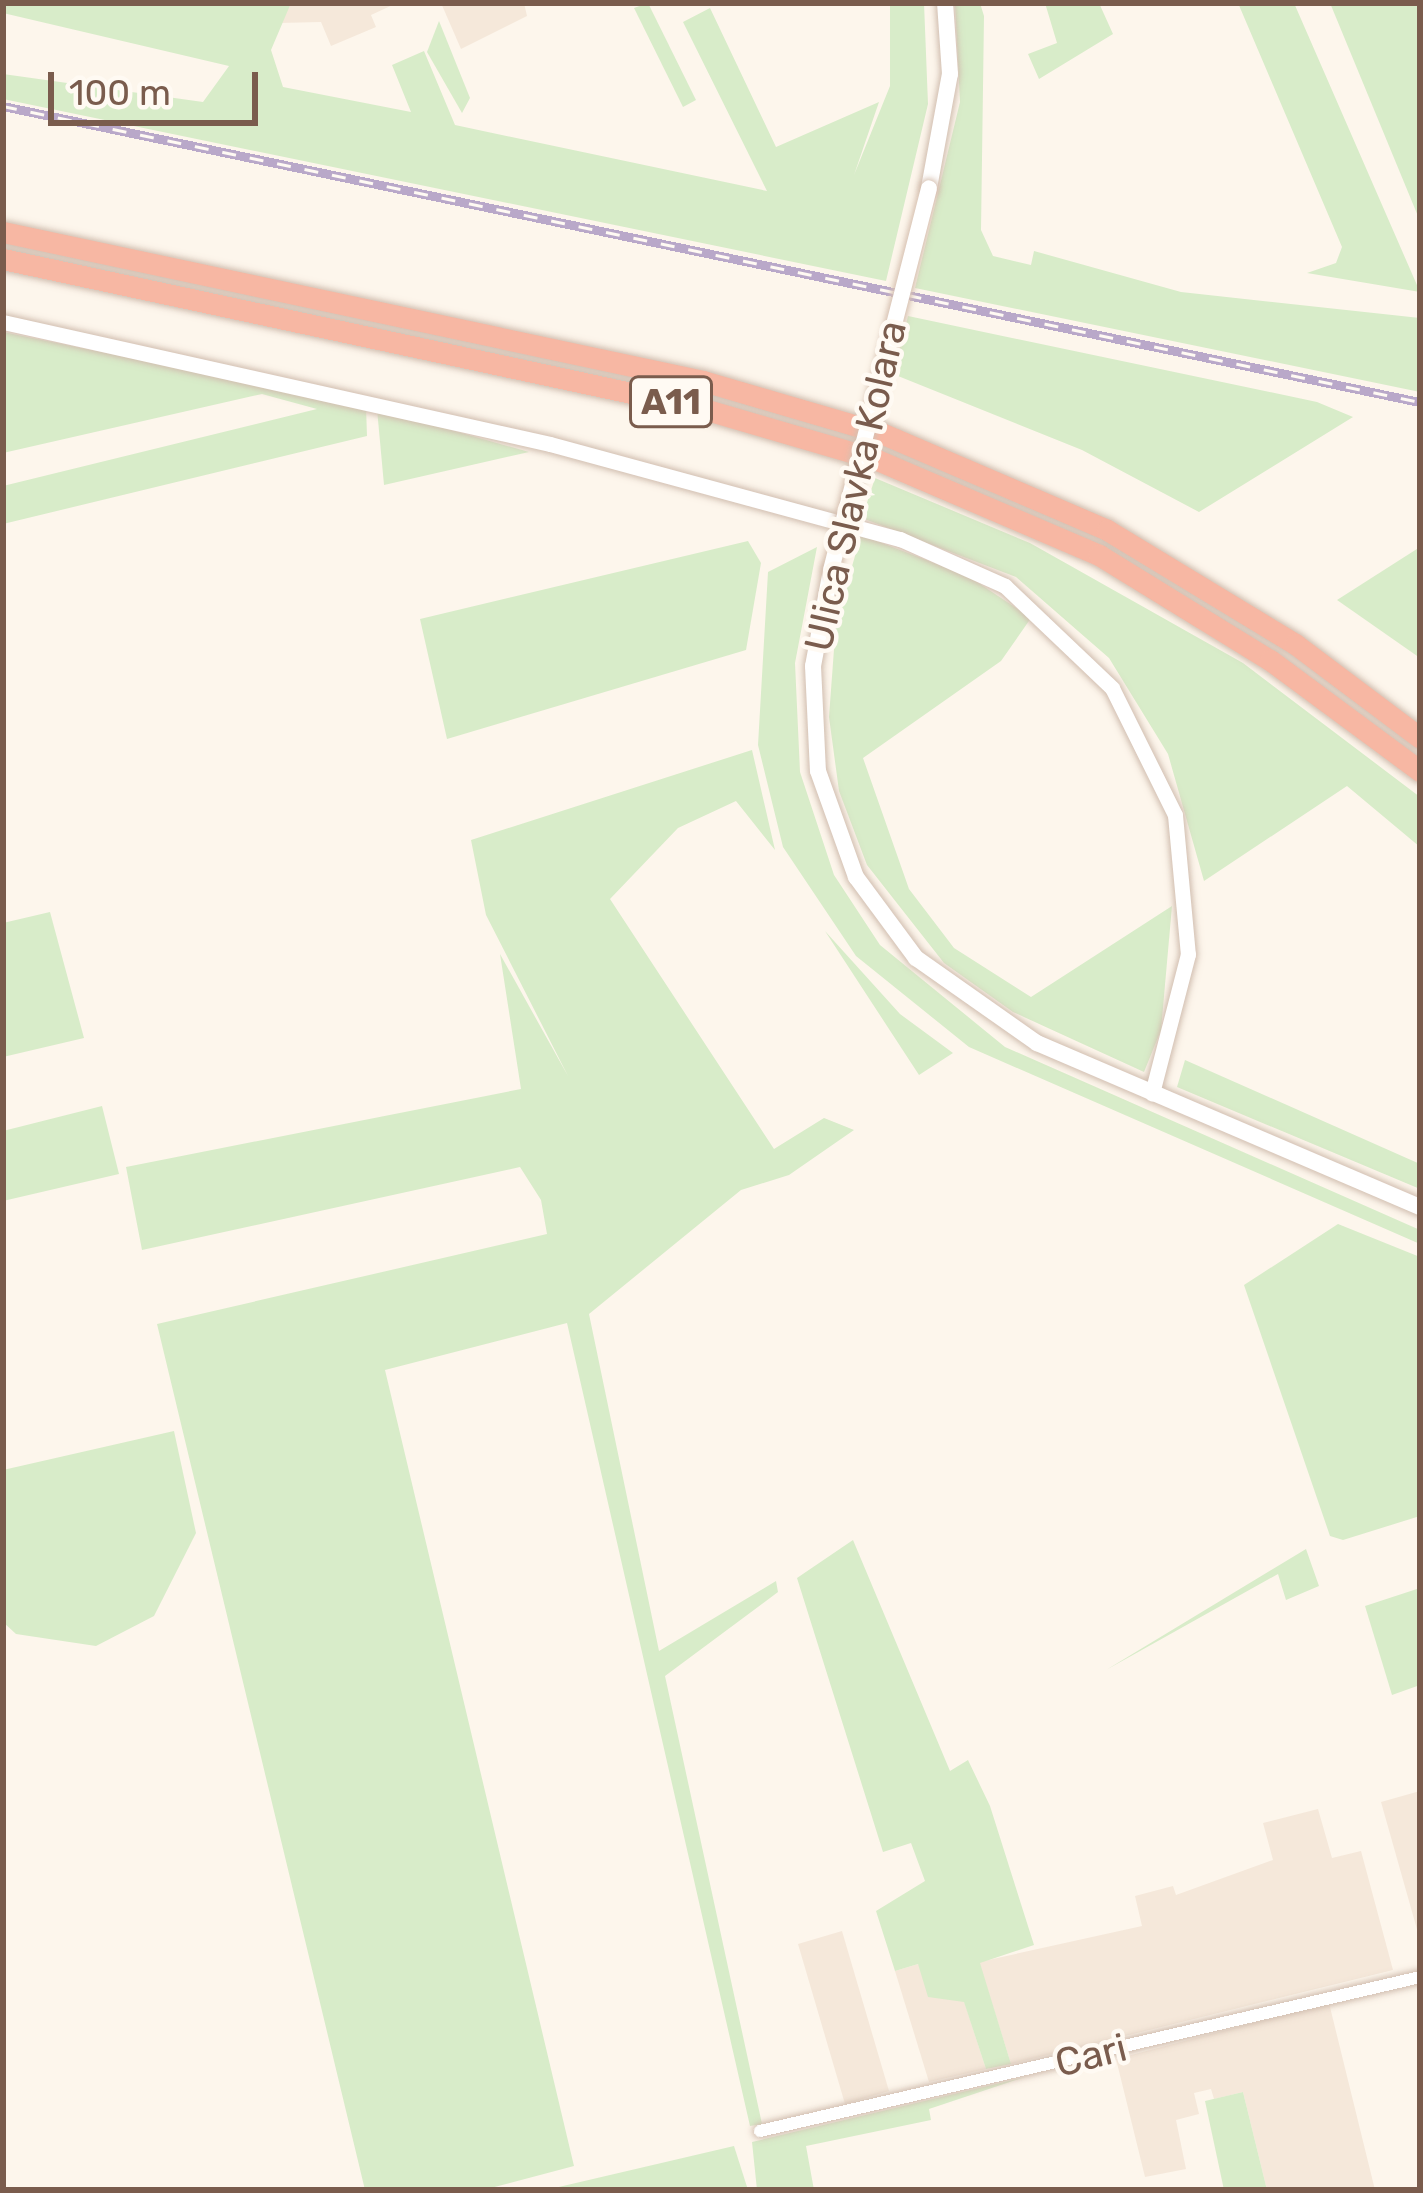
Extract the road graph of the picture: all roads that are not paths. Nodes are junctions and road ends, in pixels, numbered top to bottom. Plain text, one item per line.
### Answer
1 (945, 3) edge
2 (3, 232) edge
3 (3, 260) edge
4 (3, 322) edge
5 (1362, 726) junction
6 (1420, 738) edge
7 (1420, 771) edge
8 (1420, 789) edge
9 (1152, 1094) junction
10 (1420, 1207) edge
11 (1420, 1977) edge
12 (760, 2131) dead end

1 - 9 main road, Ulica Slavka Kolara, bridge
2 - 6 highway, A11
3 - 5 highway, A11
4 - 9 street
5 - 7 highway, A11
5 - 8 highway
9 - 10 main road, Ulica Slavka Kolara
11 - 12 street, Cari

